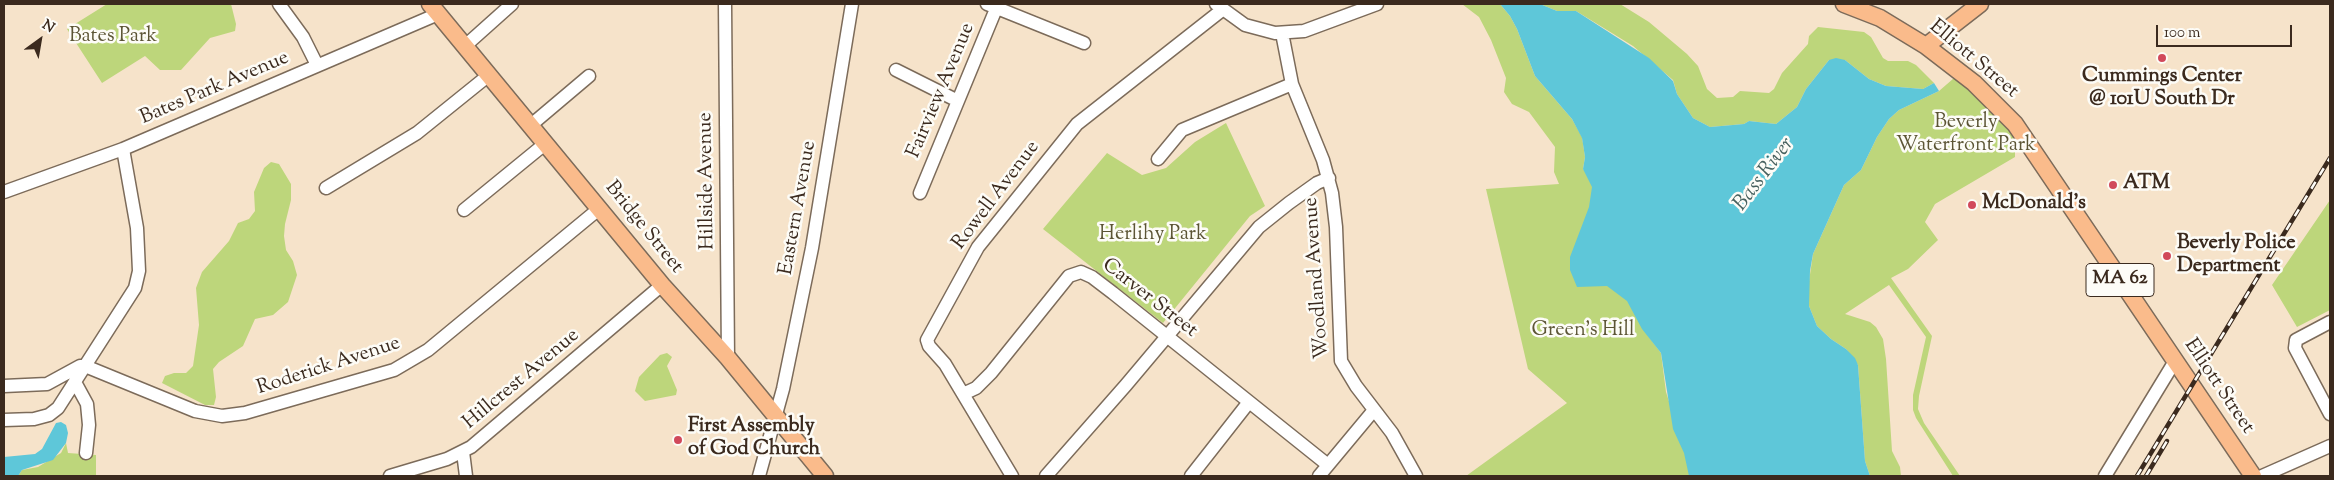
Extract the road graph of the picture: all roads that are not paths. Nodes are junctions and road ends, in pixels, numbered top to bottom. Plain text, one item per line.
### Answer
1 (279, 4) edge
2 (512, 4) edge
3 (726, 4) edge
4 (852, 4) edge
5 (1377, 4) edge
6 (1844, 4) edge
7 (1980, 4) edge
8 (994, 5) edge
9 (1219, 7) edge
10 (434, 9) edge
11 (1282, 32) junction
12 (1084, 44) dead end
13 (464, 46) junction
14 (1926, 46) junction
15 (318, 65) junction
16 (896, 70) dead end
17 (488, 75) junction
18 (589, 76) dead end
19 (1292, 84) junction
20 (958, 101) junction
21 (531, 125) junction
22 (546, 143) junction
23 (123, 149) junction
24 (1158, 158) dead end
25 (1328, 178) junction
26 (326, 188) dead end
27 (4, 192) edge
28 (920, 193) dead end
29 (600, 208) junction
30 (464, 210) dead end
31 (662, 286) junction
32 (2330, 322) edge
33 (1167, 336) junction
34 (728, 358) junction
35 (2175, 361) junction
36 (85, 366) junction
37 (75, 382) junction
38 (4, 386) edge
39 (963, 394) junction
40 (1249, 402) junction
41 (1374, 410) junction
42 (2330, 414) edge
43 (775, 416) junction
44 (4, 420) edge
45 (2330, 446) edge
46 (463, 452) junction
47 (86, 453) dead end
48 (1328, 465) junction
49 (390, 476) edge
50 (466, 476) edge
51 (759, 476) edge
52 (825, 476) edge
53 (1012, 476) edge
54 (1046, 476) edge
55 (1191, 476) edge
56 (1318, 476) edge
57 (1416, 476) edge
58 (2105, 476) edge
59 (2253, 476) edge
60 (2262, 476) edge

1 - 15 street
2 - 13 street
3 - 34 street, Hillside Avenue
4 - 43 street, Eastern Avenue
5 - 11 street
6 - 14 main road, Elliott Street / MA 62
7 - 14 main road
8 - 12 street
8 - 20 street, Fairview Avenue
9 - 11 street
9 - 39 street, Rowell Avenue
10 - 13 main road, Bridge Street
10 - 15 street, Bates Park Avenue
11 - 19 street, Woodland Avenue
13 - 17 main road, Bridge Street
14 - 35 main road, Elliott Street / MA 62
15 - 23 street, Bates Park Avenue
16 - 20 street
17 - 21 main road, Bridge Street
17 - 26 street
18 - 21 street
19 - 24 street
19 - 25 street, Woodland Avenue
20 - 28 street, Fairview Avenue
21 - 22 main road, Bridge Street
22 - 29 main road, Bridge Street
22 - 30 street
23 - 27 street, Bates Park Avenue
23 - 36 street
25 - 33 street
25 - 41 street, Woodland Avenue
29 - 31 main road, Bridge Street
29 - 36 street, Roderick Avenue
31 - 34 main road, Bridge Street
31 - 46 street, Hillcrest Avenue
32 - 42 street
33 - 39 street, Carver Street
33 - 40 street, Carver Street
33 - 54 street
34 - 43 main road, Bridge Street
35 - 58 street
35 - 59 main road, Elliott Street / MA 62
36 - 37 street
36 - 38 street
37 - 44 street
37 - 47 street
39 - 53 street, Rowell Avenue
40 - 48 street, Carver Street
40 - 55 street
41 - 48 street
41 - 57 street, Woodland Avenue
43 - 51 street, Eastern Avenue
43 - 52 main road, Bridge Street
45 - 60 street
46 - 49 street, Hillcrest Avenue
46 - 50 street
48 - 56 street

